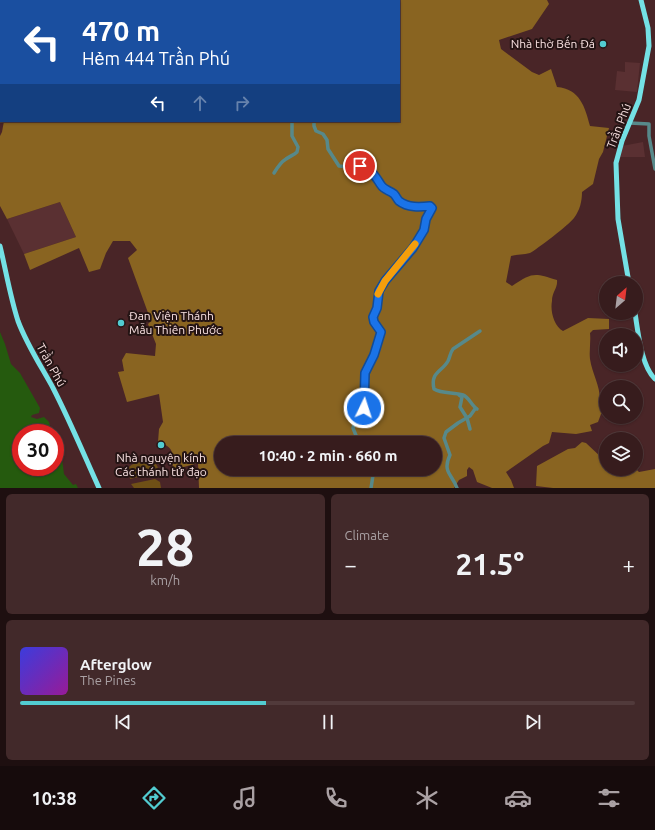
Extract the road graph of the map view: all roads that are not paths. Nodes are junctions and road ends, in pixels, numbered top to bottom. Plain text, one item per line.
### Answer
1 (641, 0) edge
2 (292, 122) edge
3 (314, 122) edge
4 (630, 123) junction
5 (655, 169) edge
6 (274, 173) dead end
7 (0, 246) edge
8 (628, 276) edge
9 (636, 320) edge
10 (480, 331) dead end
11 (655, 379) edge
12 (458, 394) junction
13 (467, 418) junction
14 (470, 429) dead end
15 (357, 436) edge
16 (373, 476) edge
17 (99, 488) edge
18 (371, 488) edge
19 (457, 488) edge

1 - 4 main road, Trần Phú
2 - 6 street
3 - 15 street
4 - 5 street
4 - 8 main road, Trần Phú
7 - 17 main road, Trần Phú
9 - 11 main road
10 - 12 street
12 - 13 street
12 - 13 street
13 - 14 street
13 - 19 street
16 - 18 street

